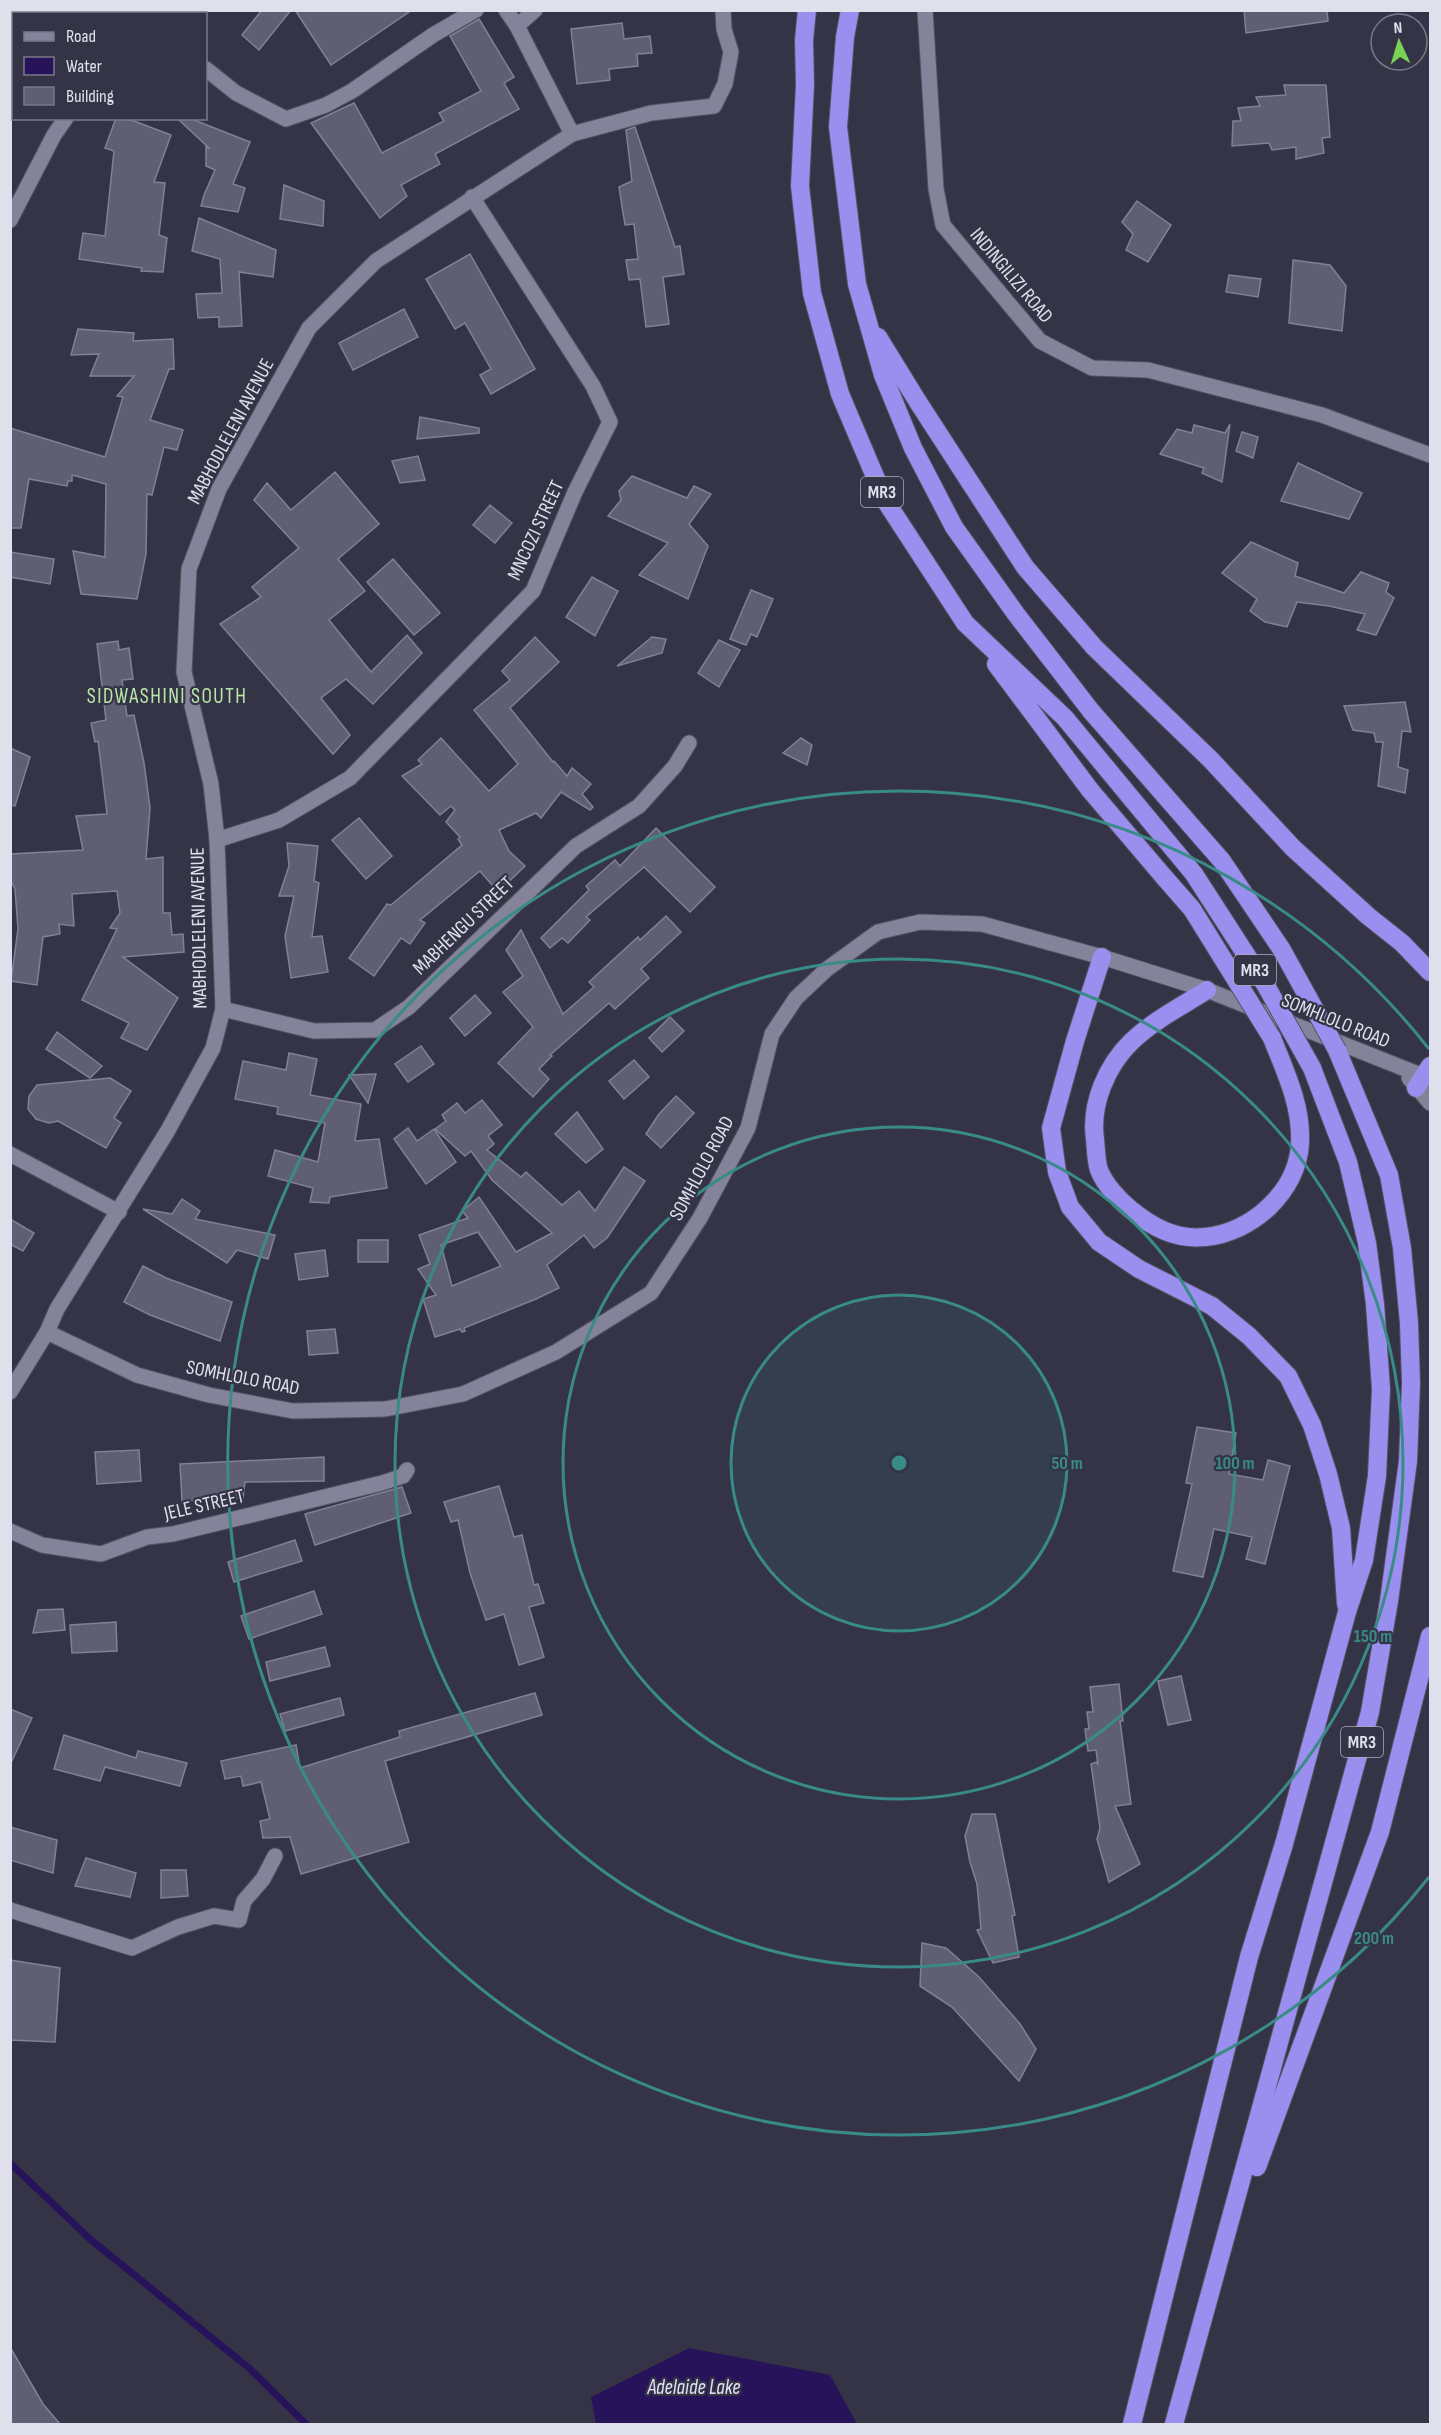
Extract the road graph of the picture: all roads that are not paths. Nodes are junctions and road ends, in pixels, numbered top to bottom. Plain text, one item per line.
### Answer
1 (476, 10) edge
2 (506, 10) edge
3 (535, 10) edge
4 (723, 10) edge
5 (807, 10) edge
6 (850, 10) edge
7 (925, 10) edge
8 (517, 26) junction
9 (207, 70) edge
10 (65, 120) edge
11 (572, 134) junction
12 (472, 197) junction
13 (10, 220) edge
14 (867, 317) junction
15 (1431, 455) edge
16 (965, 623) junction
17 (689, 743) dead end
18 (217, 840) junction
19 (1102, 957) junction
20 (1431, 972) edge
21 (1208, 990) junction
22 (223, 1008) junction
23 (1425, 1078) edge
24 (1431, 1103) edge
25 (10, 1154) edge
26 (119, 1212) junction
27 (47, 1332) junction
28 (16, 1371) edge
29 (10, 1392) edge
30 (407, 1470) dead end
31 (10, 1531) edge
32 (1347, 1612) junction
33 (1431, 1636) edge
34 (275, 1856) dead end
35 (10, 1910) edge
36 (1212, 2290) junction
37 (1132, 2424) edge
38 (1174, 2424) edge

1 - 9 street
2 - 8 street
3 - 8 street
4 - 11 street, MABHODLELENI AVENUE
5 - 16 highway, MR3
6 - 14 highway, MR3
7 - 15 street, INDINGILIZI ROAD
8 - 11 street
10 - 13 street
11 - 12 street, MABHODLELENI AVENUE
12 - 18 street, MABHODLELENI AVENUE
12 - 18 street, MNCOZI STREET
14 - 20 highway
14 - 36 highway, MR3, bridge
16 - 21 highway, bridge
16 - 32 highway, MR3, bridge
17 - 22 street, MABHENGU STREET
18 - 22 street, MABHODLELENI AVENUE
19 - 21 street, SOMHLOLO ROAD
19 - 27 street, SOMHLOLO ROAD
19 - 32 highway
21 - 23 street, SOMHLOLO ROAD
22 - 26 street, MABHODLELENI AVENUE
23 - 24 street, SOMHLOLO ROAD
25 - 26 street
26 - 27 street, MABHODLELENI AVENUE
27 - 28 street, MABHODLELENI AVENUE
28 - 29 street, MABHODLELENI AVENUE
30 - 31 street, JELE STREET
32 - 37 highway, MR3
33 - 36 highway
34 - 35 street
36 - 38 highway, MR3

